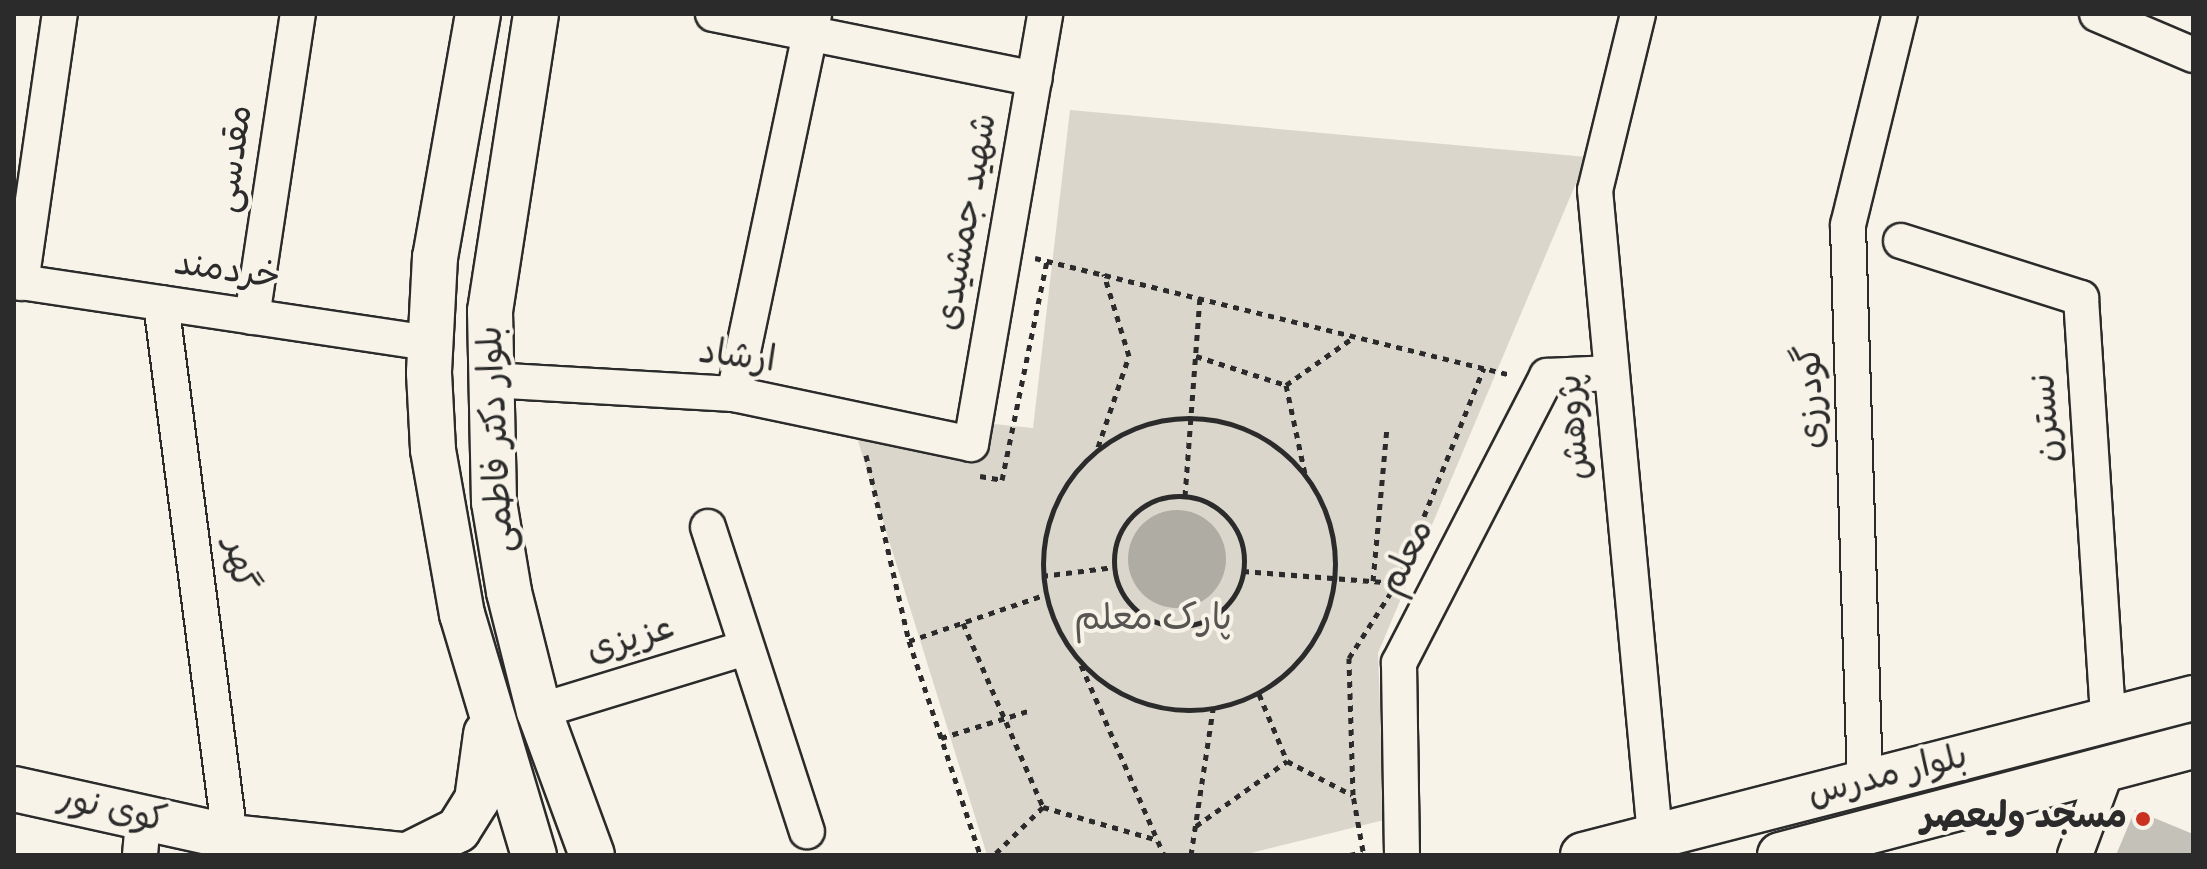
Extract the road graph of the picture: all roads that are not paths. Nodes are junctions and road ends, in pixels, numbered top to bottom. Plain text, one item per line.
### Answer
1 (60, 14) edge
2 (298, 14) edge
3 (478, 14) edge
4 (536, 14) edge
5 (713, 14) edge
6 (1045, 14) edge
7 (1638, 14) edge
8 (1900, 14) edge
9 (2097, 14) edge
10 (812, 24) edge
11 (2193, 55) edge
12 (1034, 79) junction
13 (1901, 241) dead end
14 (18, 282) edge
15 (161, 303) junction
16 (252, 317) junction
17 (429, 343) junction
18 (1611, 373) junction
19 (489, 380) junction
20 (734, 394) junction
21 (972, 459) joint
22 (708, 527) dead end
23 (745, 648) junction
24 (2193, 698) edge
25 (485, 699) junction
26 (539, 711) junction
27 (2108, 720) junction
28 (2193, 746) edge
29 (2107, 769) junction
30 (1865, 783) junction
31 (14, 789) edge
32 (807, 831) dead end
33 (1655, 836) junction
34 (141, 837) edge
35 (230, 837) junction
36 (1826, 848) edge
37 (387, 854) edge
38 (534, 855) edge
39 (592, 855) edge
40 (1402, 855) edge
41 (1583, 855) edge
42 (1780, 855) edge
43 (2075, 855) edge

1 - 14 street
2 - 16 street, مقدسی
3 - 17 main road, بلوار دکتر فاطمی
4 - 19 main road, بلوار دکتر فاطمی
5 - 10 street
6 - 12 street, شهید جمشیدی
7 - 18 street, پژوهش
8 - 30 street, گودرزی
9 - 11 street
10 - 12 street
10 - 20 street
12 - 21 street, شهید جمشیدی
13 - 27 street, نسترن
14 - 15 street, خردمند
15 - 16 street, خردمند
15 - 35 street, گهر
16 - 17 street, خردمند
17 - 25 main road, بلوار دکتر فاطمی
18 - 33 street, پژوهش
18 - 40 street, معلم
19 - 20 street, ارشاد
19 - 26 main road, بلوار دکتر فاطمی
20 - 21 street, ارشاد
22 - 23 street
23 - 26 street, عزیزی
23 - 32 street
24 - 27 main road, بلوار مدرس
25 - 37 main road, کوی نور
25 - 38 main road, بلوار دکتر فاطمی
26 - 39 main road, بلوار دکتر فاطمی
27 - 30 main road, بلوار مدرس
28 - 29 main road, بلوار مدرس
29 - 36 main road, بلوار مدرس
29 - 43 street
30 - 33 main road, بلوار مدرس
31 - 34 main road, کوی نور
33 - 41 main road, بلوار مدرس
34 - 35 main road, کوی نور
35 - 37 main road, کوی نور
36 - 42 main road, بلوار مدرس

